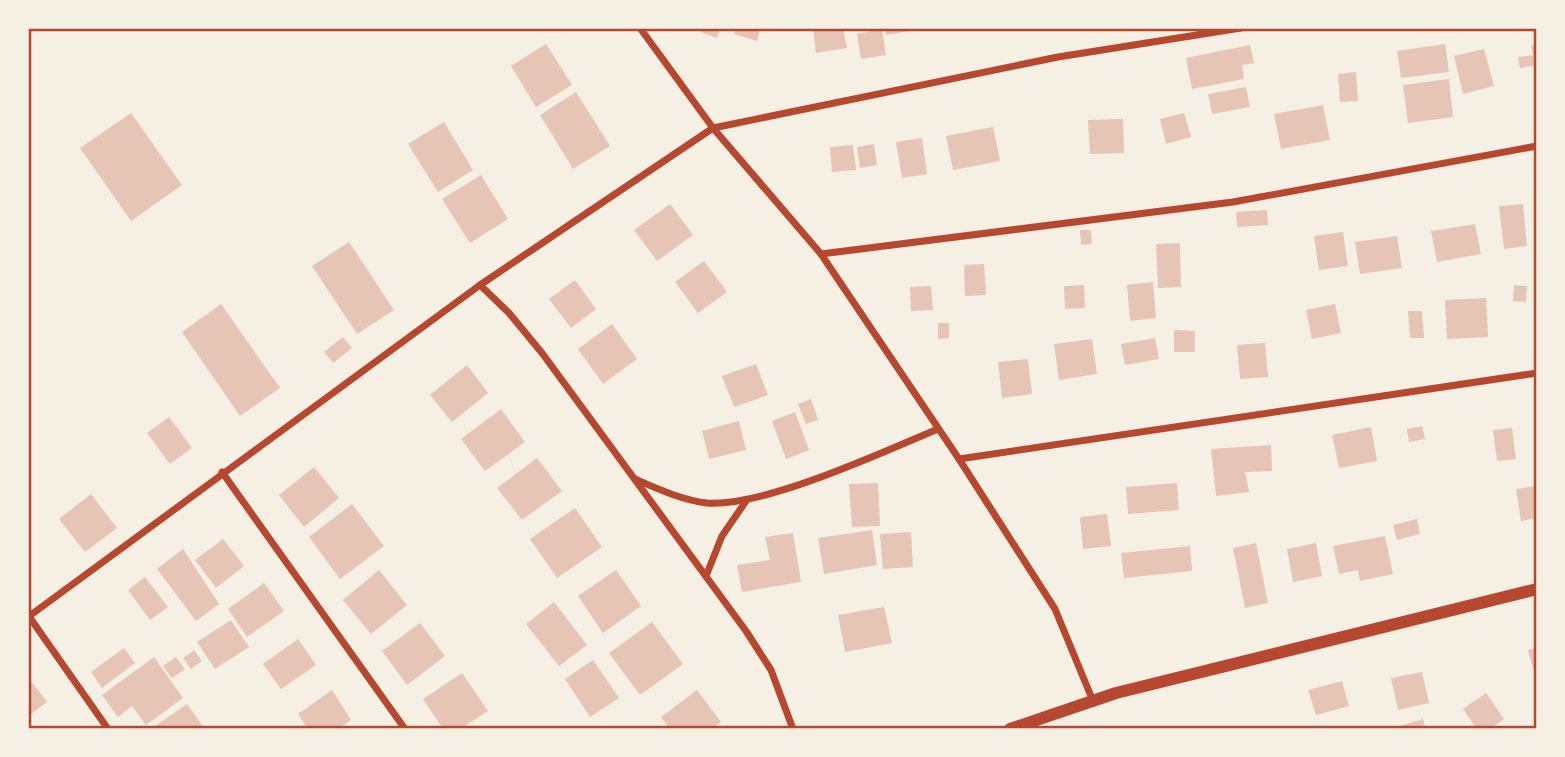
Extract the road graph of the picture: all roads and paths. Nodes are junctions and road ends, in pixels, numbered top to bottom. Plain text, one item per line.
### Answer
1 (640, 28) edge
2 (1241, 28) edge
3 (713, 128) junction
4 (1537, 146) edge
5 (821, 254) junction
6 (480, 285) junction
7 (1537, 373) edge
8 (938, 429) junction
9 (959, 459) junction
10 (222, 472) junction
11 (635, 479) junction
12 (746, 500) junction
13 (706, 576) junction
14 (1537, 589) edge
15 (28, 616) edge
16 (1093, 701) junction
17 (108, 729) edge
18 (405, 729) edge
19 (793, 729) edge
20 (1010, 729) edge

1 - 3 street
2 - 3 street
3 - 5 street
3 - 6 street
4 - 5 street
5 - 8 street
6 - 10 street
6 - 11 street
7 - 9 street
8 - 9 street
8 - 12 street
9 - 16 street
10 - 15 street
10 - 18 street
11 - 12 street
11 - 13 street
12 - 13 street
13 - 19 street
14 - 16 street
15 - 17 street
16 - 20 street

